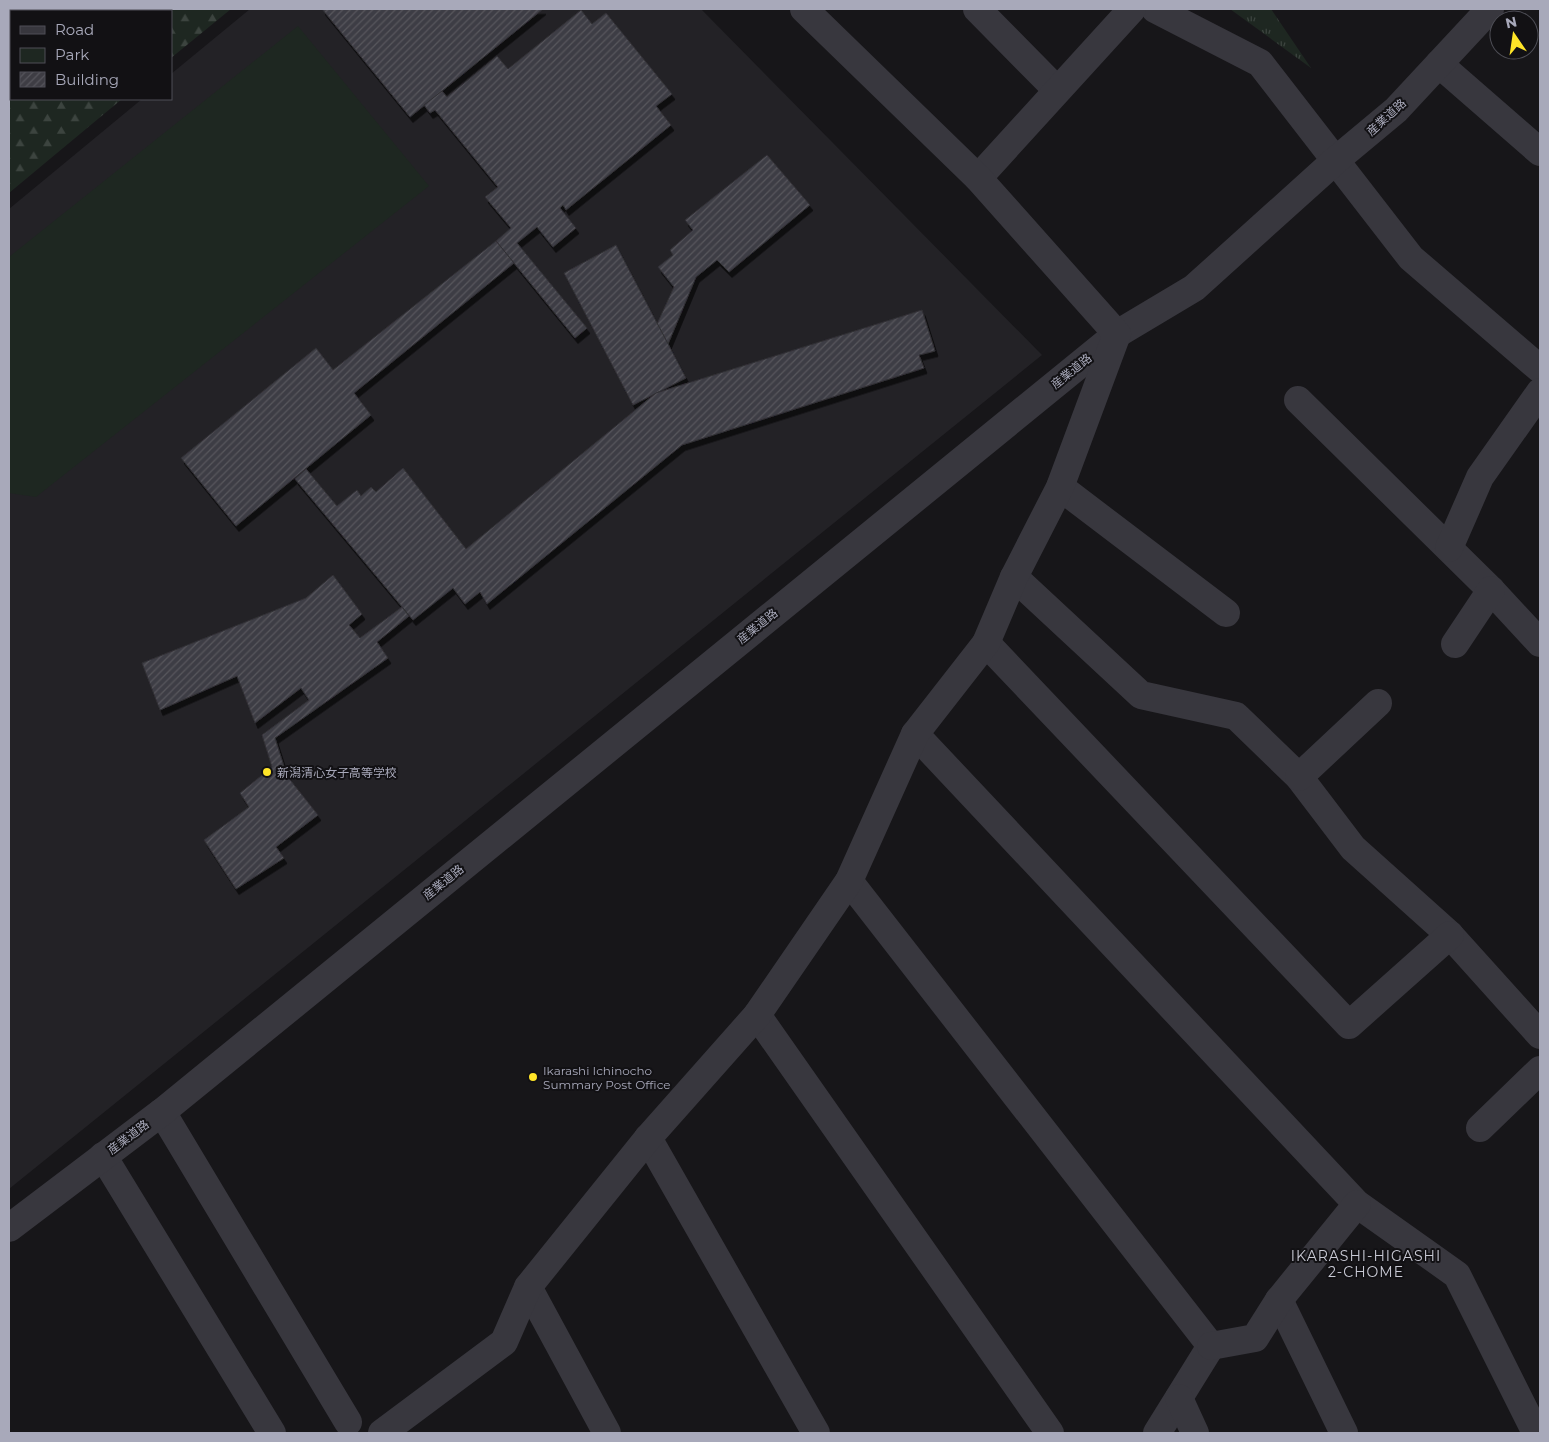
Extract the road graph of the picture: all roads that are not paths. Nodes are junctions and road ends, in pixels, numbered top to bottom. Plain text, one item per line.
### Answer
1 (804, 9) edge
2 (977, 9) edge
3 (1132, 9) edge
4 (1156, 9) edge
5 (1490, 9) edge
6 (1439, 64) junction
7 (1057, 90) junction
8 (1540, 152) edge
9 (1336, 160) junction
10 (978, 178) junction
11 (1117, 334) junction
12 (1540, 369) edge
13 (1540, 392) edge
14 (1298, 400) dead end
15 (1060, 487) junction
16 (1448, 548) junction
17 (1014, 577) junction
18 (1491, 590) junction
19 (1226, 612) dead end
20 (986, 643) junction
21 (1540, 643) edge
22 (1455, 644) dead end
23 (1378, 703) dead end
24 (914, 734) junction
25 (1299, 777) junction
26 (849, 881) junction
27 (1450, 936) junction
28 (757, 1015) junction
29 (1540, 1035) edge
30 (1540, 1070) edge
31 (162, 1112) junction
32 (1480, 1128) dead end
33 (648, 1138) junction
34 (103, 1156) junction
35 (1357, 1204) junction
36 (9, 1228) edge
37 (528, 1287) junction
38 (1279, 1300) junction
39 (1211, 1346) junction
40 (1179, 1398) junction
41 (348, 1422) dead end
42 (272, 1433) edge
43 (382, 1433) edge
44 (607, 1433) edge
45 (816, 1433) edge
46 (1050, 1433) edge
47 (1158, 1433) edge
48 (1195, 1433) edge
49 (1344, 1433) edge
50 (1536, 1433) edge

1 - 10 street
2 - 7 street
3 - 7 street
4 - 9 street
5 - 6 street, 産業道路
6 - 8 street
6 - 9 street, 産業道路
7 - 10 street
9 - 11 street, 産業道路
9 - 12 street
10 - 11 street
11 - 15 street
11 - 31 street, 産業道路
13 - 16 street
14 - 16 street
15 - 17 street
15 - 19 street
16 - 18 street
17 - 20 street
17 - 25 street
18 - 21 street
18 - 22 street
20 - 24 street
20 - 27 street
23 - 25 street
24 - 26 street
24 - 35 street
25 - 27 street
26 - 28 street
26 - 39 street
27 - 29 street
28 - 33 street
28 - 46 street
30 - 32 street
31 - 34 street, 産業道路
31 - 41 street
33 - 37 street
33 - 45 street
34 - 36 street, 産業道路
34 - 42 street
35 - 38 street
35 - 50 street
37 - 43 street
37 - 44 street
38 - 39 street
38 - 49 street
39 - 40 street
40 - 47 street
40 - 48 street

